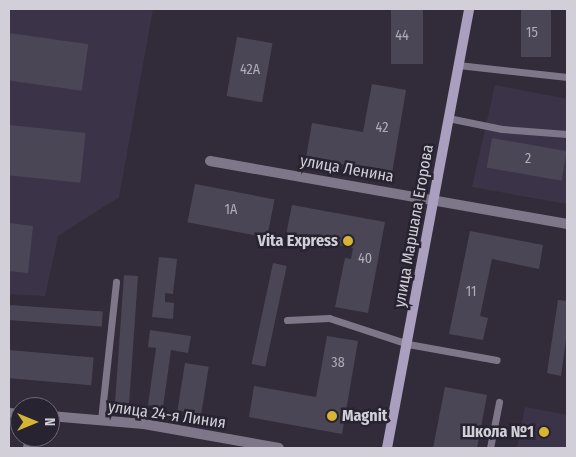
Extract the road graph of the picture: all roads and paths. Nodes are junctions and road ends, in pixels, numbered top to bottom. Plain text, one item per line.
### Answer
1 (469, 9) edge
2 (458, 65) junction
3 (567, 77) edge
4 (448, 118) junction
5 (567, 134) edge
6 (210, 161) dead end
7 (433, 200) junction
8 (567, 224) edge
9 (116, 282) dead end
10 (287, 320) dead end
11 (408, 344) junction
12 (497, 360) dead end
13 (499, 402) dead end
14 (60, 417) edge
15 (101, 420) junction
16 (280, 448) edge
17 (387, 448) edge
18 (490, 448) edge

1 - 2 main road, улица Маршала Егорова
2 - 3 lane
2 - 4 main road, улица Маршала Егорова
4 - 5 lane
4 - 7 main road, улица Маршала Егорова
6 - 7 street, улица Ленина
7 - 8 street, улица Ленина
7 - 11 main road, улица Маршала Егорова
9 - 15 lane
10 - 11 lane
11 - 12 lane
11 - 17 main road, улица Маршала Егорова
13 - 18 lane
14 - 15 street, улица 24-я Линия
15 - 16 street, улица 24-я Линия

